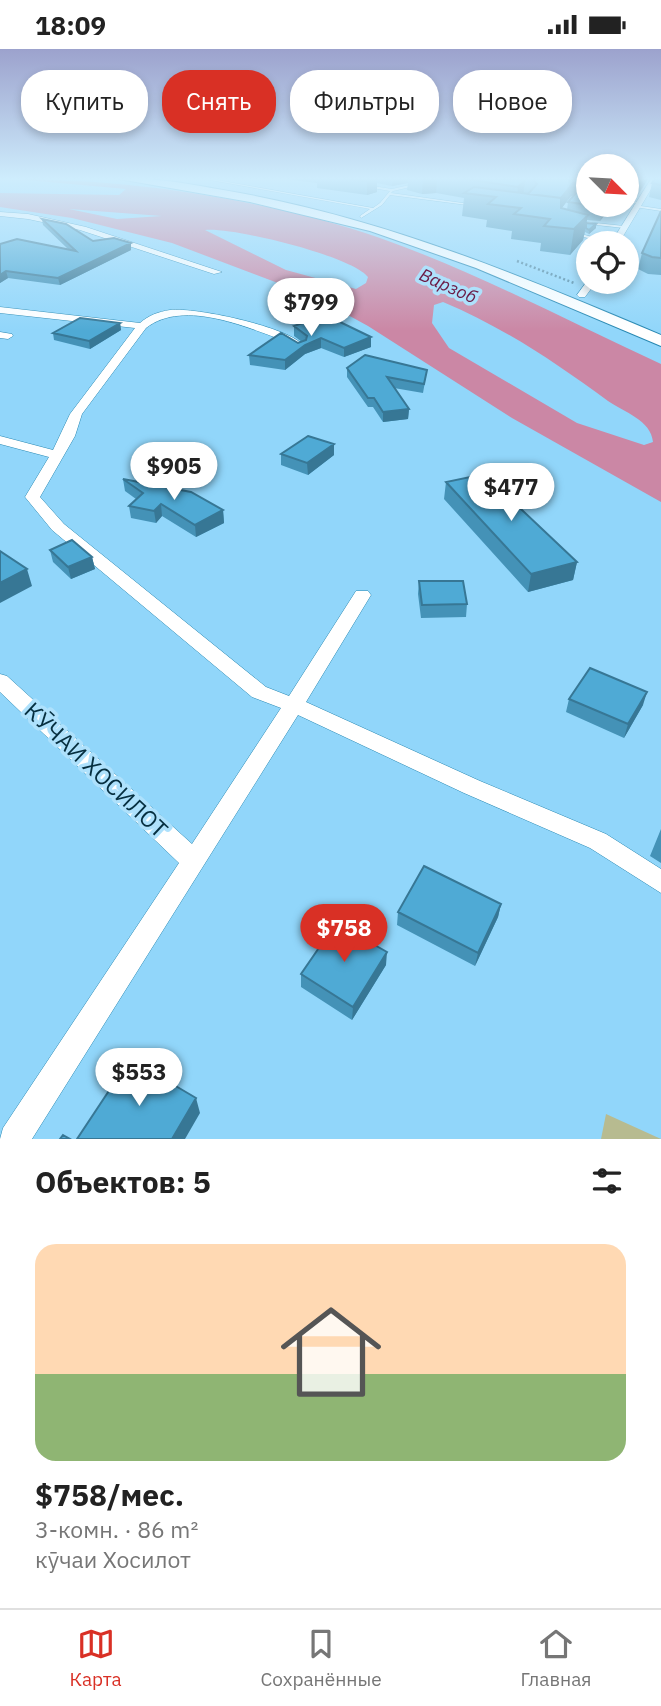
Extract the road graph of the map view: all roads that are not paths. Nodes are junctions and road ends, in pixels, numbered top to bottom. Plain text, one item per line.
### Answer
1 (87, 230) edge
2 (378, 230) edge
3 (402, 230) edge
4 (566, 232) edge
5 (576, 234) edge
6 (217, 272) dead end
7 (582, 295) joint
8 (0, 310) edge
9 (142, 326) junction
10 (661, 328) edge
11 (661, 341) edge
12 (299, 347) edge
13 (0, 440) edge
14 (57, 455) junction
15 (362, 595) dead end
16 (0, 681) edge
17 (295, 705) junction
18 (192, 859) junction
19 (661, 882) edge
20 (14, 1139) edge

1 - 6 street
2 - 11 main road
3 - 7 main road
4 - 5 lane
7 - 10 main road
8 - 9 street
9 - 12 street
9 - 14 street
13 - 14 street
14 - 17 street
15 - 17 street
16 - 18 street, КӮЧАИ ХОСИЛОТ
17 - 18 street
17 - 19 street
18 - 20 street

